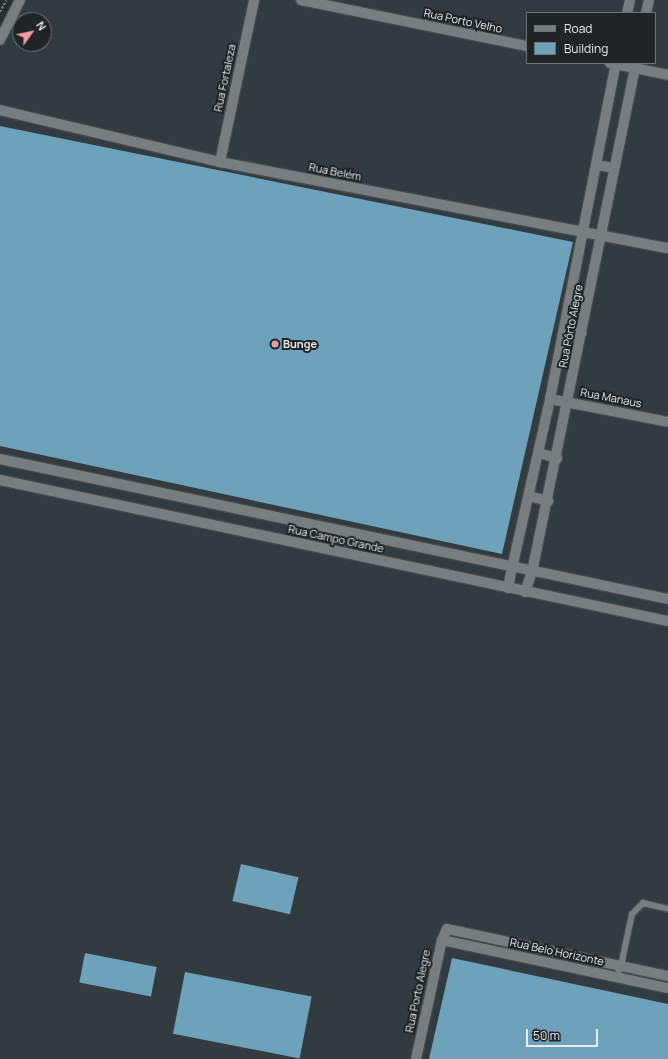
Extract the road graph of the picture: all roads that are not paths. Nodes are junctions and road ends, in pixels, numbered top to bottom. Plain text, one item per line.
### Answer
1 (20, 0) edge
2 (254, 0) edge
3 (301, 0) edge
4 (630, 0) edge
5 (649, 0) edge
6 (627, 12) edge
7 (646, 12) edge
8 (0, 40) edge
9 (526, 46) edge
10 (614, 64) edge
11 (624, 64) edge
12 (635, 65) edge
13 (668, 75) edge
14 (0, 110) edge
15 (220, 162) junction
16 (596, 165) junction
17 (614, 168) junction
18 (583, 232) junction
19 (601, 235) junction
20 (668, 248) edge
21 (564, 329) junction
22 (582, 333) junction
23 (550, 399) junction
24 (568, 402) junction
25 (668, 422) edge
26 (539, 453) junction
27 (557, 458) junction
28 (0, 460) edge
29 (0, 480) edge
30 (529, 496) junction
31 (548, 501) junction
32 (512, 568) junction
33 (532, 572) junction
34 (508, 588) junction
35 (525, 592) junction
36 (668, 599) edge
37 (668, 621) edge
38 (668, 909) edge
39 (447, 929) joint
40 (442, 940) junction
41 (621, 966) junction
42 (668, 976) edge
43 (616, 977) junction
44 (668, 988) edge
45 (416, 1059) edge

1 - 8 street
2 - 15 street, Rua Fortaleza
3 - 9 street, Rua Porto Velho
4 - 6 street
5 - 7 street
10 - 16 street, Rua Pôrto Alegre
11 - 12 street
12 - 13 street
12 - 17 street, Rua Pôrto Alegre
14 - 15 street, Rua Belém
15 - 18 street, Rua Belém
16 - 17 street
16 - 18 street, Rua Pôrto Alegre
17 - 19 street, Rua Pôrto Alegre
18 - 19 street, Rua Belém
18 - 21 street, Rua Pôrto Alegre
19 - 20 street, Rua Belém
19 - 22 street, Rua Pôrto Alegre
21 - 22 street
21 - 23 street, Rua Pôrto Alegre
22 - 24 street, Rua Pôrto Alegre
23 - 24 street, Rua Manaus
23 - 26 street, Rua Pôrto Alegre
24 - 25 street, Rua Manaus
24 - 27 street, Rua Pôrto Alegre
26 - 27 street
26 - 30 street, Rua Pôrto Alegre
27 - 31 street, Rua Pôrto Alegre
28 - 32 street, Rua Campo Grande
29 - 34 street, Rua Campo Grande
30 - 31 street
30 - 32 street, Rua Pôrto Alegre
31 - 33 street, Rua Pôrto Alegre
32 - 33 street, Rua Campo Grande
32 - 34 street, Rua Pôrto Alegre
33 - 35 street, Rua Pôrto Alegre
33 - 36 street, Rua Campo Grande
34 - 35 street, Rua Campo Grande
35 - 37 street, Rua Campo Grande
38 - 41 lane
39 - 40 street, Rua Porto Alegre
39 - 41 street, Rua Belo Horizonte
40 - 43 street, Rua Belo Horizonte
40 - 45 street, Rua Porto Alegre
41 - 42 street, Rua Belo Horizonte
41 - 43 lane
43 - 44 street, Rua Belo Horizonte

